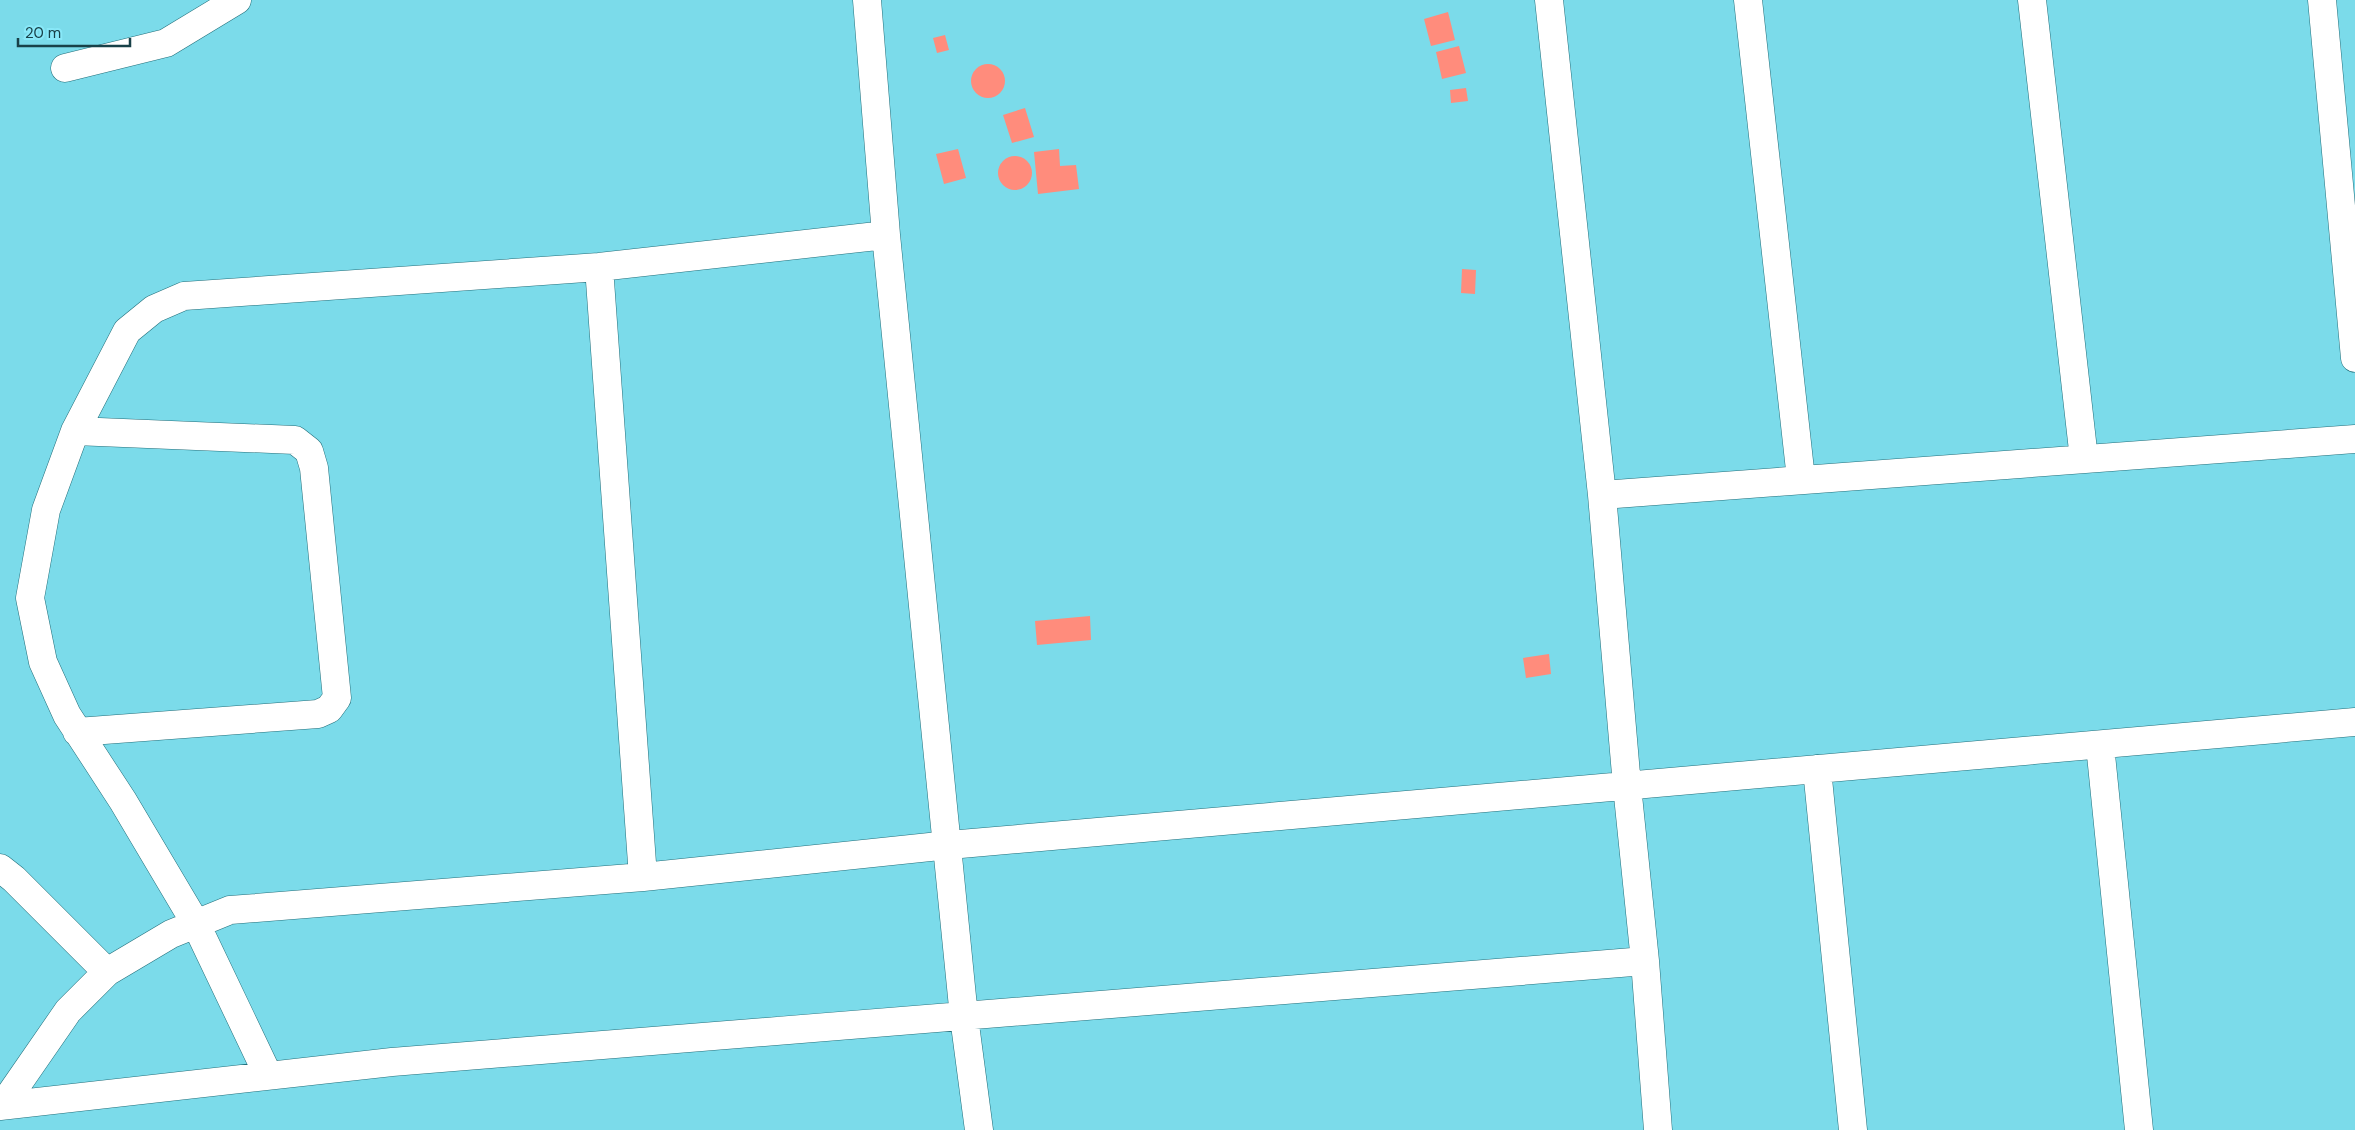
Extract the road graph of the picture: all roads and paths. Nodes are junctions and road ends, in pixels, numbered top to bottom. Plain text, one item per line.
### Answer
1 (237, 0) edge
2 (867, 0) edge
3 (1549, 0) edge
4 (1748, 0) edge
5 (2032, 0) edge
6 (2322, 0) edge
7 (66, 68) dead end
8 (2346, 153) edge
9 (886, 235) junction
10 (599, 268) junction
11 (2355, 358) edge
12 (75, 431) junction
13 (2355, 439) edge
14 (2084, 459) junction
15 (1801, 479) junction
16 (1602, 495) junction
17 (2355, 722) edge
18 (77, 732) junction
19 (2100, 745) junction
20 (1817, 769) junction
21 (1627, 786) junction
22 (948, 844) junction
23 (0, 868) edge
24 (643, 877) junction
25 (196, 924) junction
26 (1645, 961) junction
27 (107, 972) junction
28 (964, 1017) junction
29 (268, 1075) junction
30 (2, 1106) edge
31 (979, 1130) edge
32 (1658, 1130) edge
33 (1853, 1130) edge
34 (2139, 1130) edge

1 - 7 street
2 - 9 street
3 - 16 street
4 - 15 street
5 - 14 street
6 - 8 street
8 - 11 street
9 - 10 street
9 - 22 street
10 - 12 street
10 - 24 street
12 - 18 street
12 - 18 street
13 - 14 street
14 - 15 street
15 - 16 street
16 - 21 street
17 - 19 street
18 - 25 street
19 - 20 street
19 - 34 street
20 - 21 street
20 - 33 street
21 - 22 street
21 - 26 street
22 - 24 street
22 - 28 street
23 - 27 street
24 - 25 street
25 - 27 street
25 - 29 street
26 - 28 street
26 - 32 street
27 - 30 street
28 - 29 street
28 - 31 street
29 - 30 street

